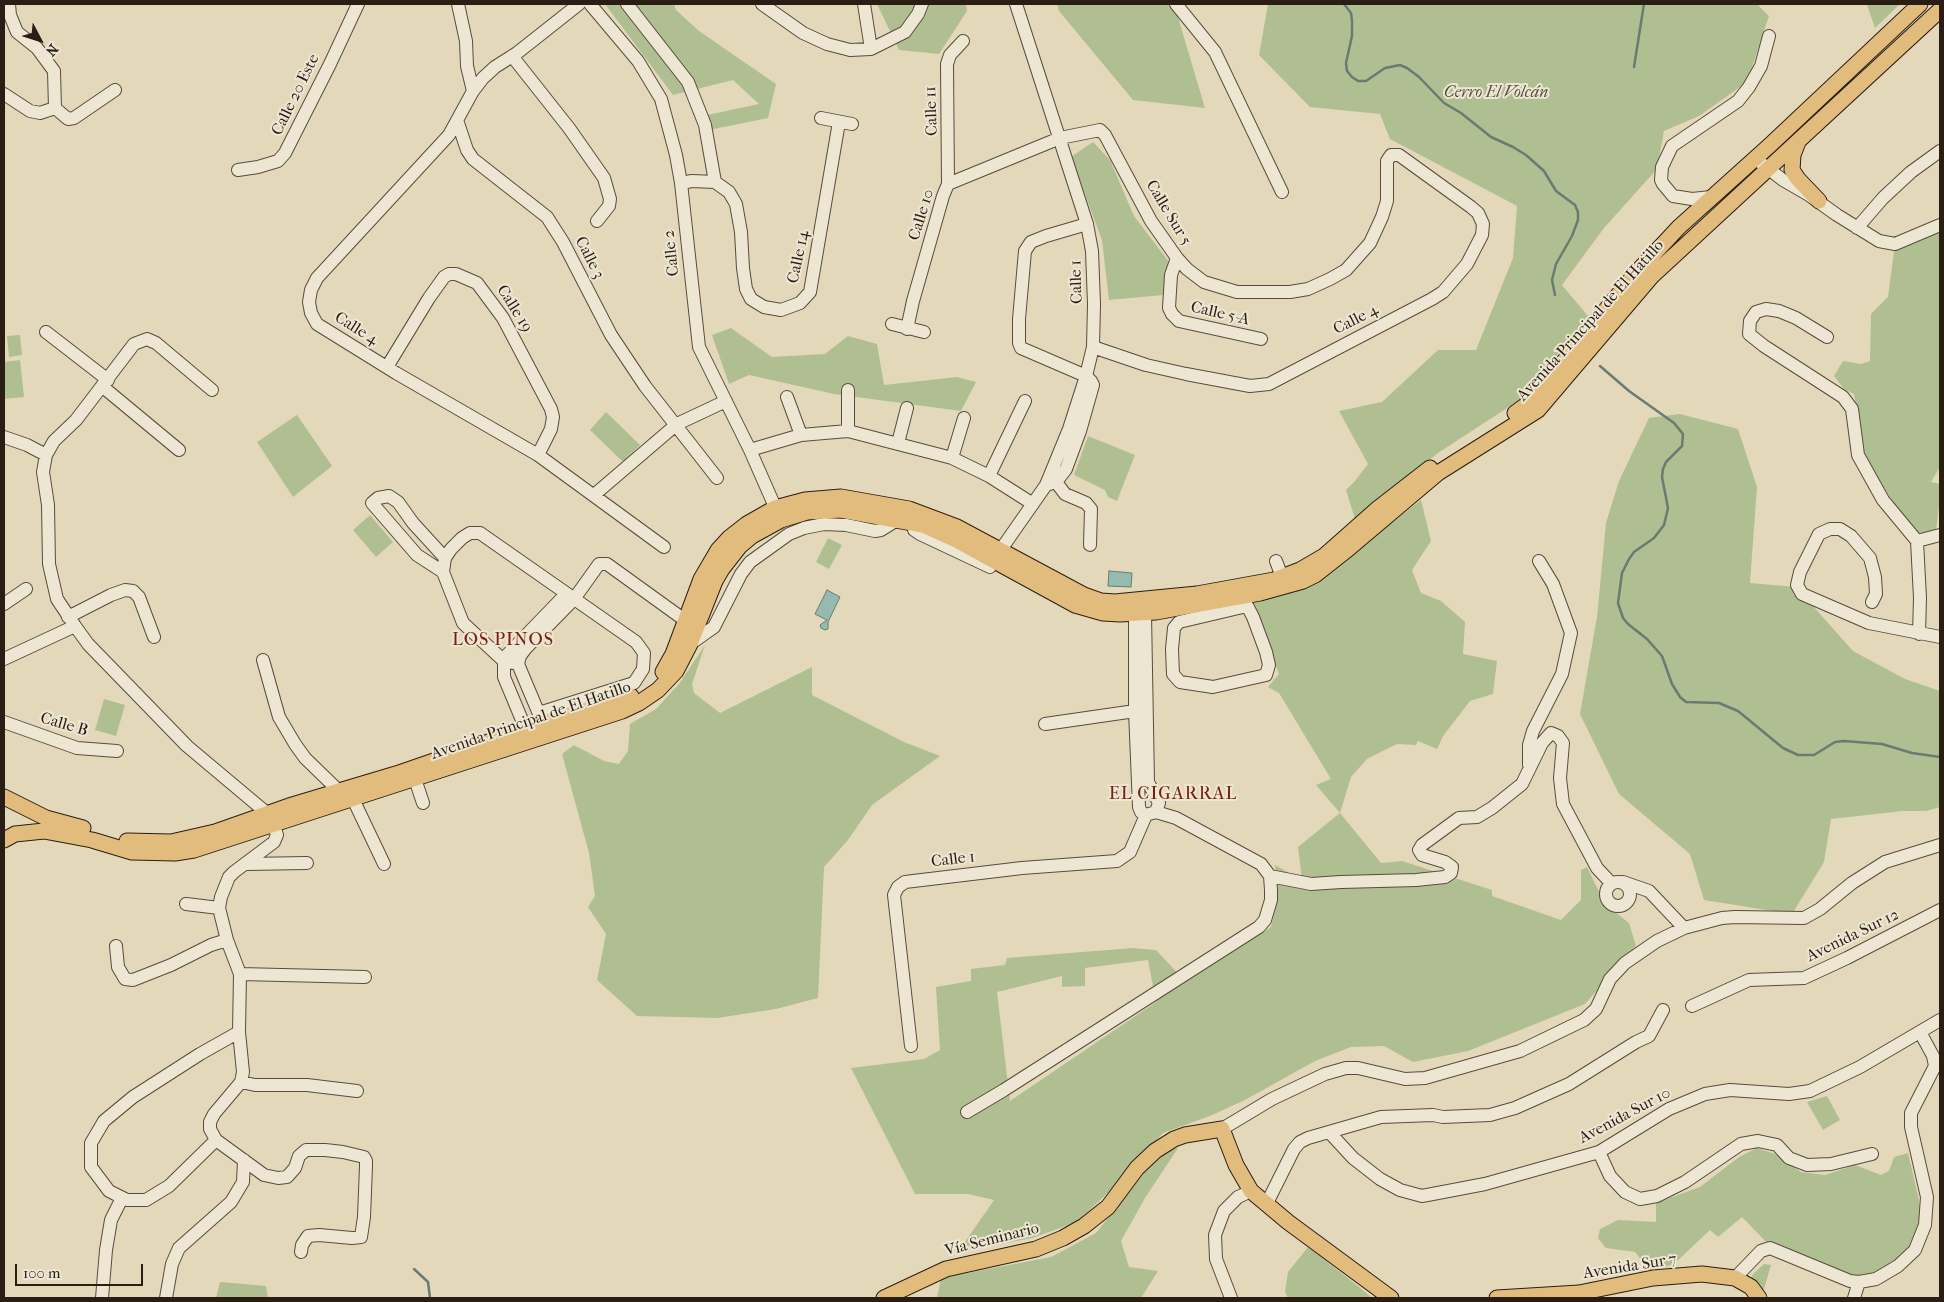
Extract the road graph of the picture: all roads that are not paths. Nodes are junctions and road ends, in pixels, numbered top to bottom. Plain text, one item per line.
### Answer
1 (9, 4) edge
2 (358, 4) edge
3 (458, 4) edge
4 (579, 4) edge
5 (590, 4) edge
6 (627, 4) edge
7 (762, 4) edge
8 (864, 4) edge
9 (922, 4) edge
10 (1016, 4) edge
11 (1176, 4) edge
12 (1920, 4) edge
13 (1940, 10) edge
14 (1769, 36) dead end
15 (962, 41) dead end
16 (871, 48) junction
17 (512, 56) junction
18 (115, 90) dead end
19 (474, 91) junction
20 (4, 94) edge
21 (55, 108) junction
22 (821, 118) dead end
23 (458, 123) junction
24 (1060, 138) junction
25 (1798, 142) junction
26 (1940, 151) edge
27 (1391, 155) joint
28 (1756, 158) junction
29 (1767, 169) junction
30 (238, 170) dead end
31 (715, 182) junction
32 (681, 183) junction
33 (948, 184) junction
34 (1282, 192) dead end
35 (1712, 197) junction
36 (1819, 201) junction
37 (597, 221) dead end
38 (1087, 224) junction
39 (1940, 225) edge
40 (1856, 228) junction
41 (1177, 258) junction
42 (892, 324) dead end
43 (907, 328) junction
44 (46, 332) dead end
45 (924, 332) dead end
46 (1828, 337) dead end
47 (1261, 339) dead end
48 (1093, 347) junction
49 (387, 368) junction
50 (1086, 376) junction
51 (105, 383) junction
52 (212, 390) dead end
53 (848, 390) dead end
54 (787, 397) dead end
55 (1025, 401) dead end
56 (726, 402) junction
57 (907, 408) dead end
58 (964, 418) dead end
59 (677, 424) junction
60 (848, 430) junction
61 (801, 435) junction
62 (4, 437) edge
63 (898, 443) junction
64 (179, 450) dead end
65 (750, 450) junction
66 (46, 455) junction
67 (538, 455) junction
68 (952, 458) junction
69 (989, 476) junction
70 (717, 478) dead end
71 (1051, 484) junction
72 (594, 495) junction
73 (1033, 504) junction
74 (778, 514) junction
75 (897, 520) junction
76 (1940, 535) edge
77 (1917, 541) junction
78 (1090, 545) dead end
79 (664, 547) dead end
80 (445, 558) junction
81 (995, 559) junction
82 (1276, 561) dead end
83 (1539, 561) dead end
84 (443, 572) junction
85 (1282, 577) junction
86 (26, 589) dead end
87 (570, 597) junction
88 (1245, 601) junction
89 (1872, 602) dead end
90 (4, 604) edge
91 (1140, 609) junction
92 (686, 621) junction
93 (71, 622) junction
94 (1919, 634) junction
95 (1940, 637) edge
96 (154, 638) dead end
97 (690, 644) junction
98 (4, 659) edge
99 (263, 660) dead end
100 (504, 661) junction
101 (518, 664) junction
102 (518, 710) junction
103 (1135, 711) junction
104 (540, 719) junction
105 (4, 722) edge
106 (1045, 724) dead end
107 (528, 735) junction
108 (117, 751) dead end
109 (1530, 767) junction
110 (415, 779) junction
111 (1143, 782) junction
112 (339, 791) junction
113 (4, 797) edge
114 (353, 799) junction
115 (423, 803) dead end
116 (1151, 814) junction
117 (271, 819) junction
118 (4, 840) edge
119 (1940, 845) edge
120 (307, 862) dead end
121 (246, 864) junction
122 (384, 864) dead end
123 (1270, 876) junction
124 (1617, 883) junction
125 (1656, 898) junction
126 (1626, 903) junction
127 (186, 904) dead end
128 (219, 908) junction
129 (1940, 910) edge
130 (1684, 928) junction
131 (227, 940) junction
132 (116, 946) dead end
133 (240, 974) junction
134 (365, 977) dead end
135 (1692, 1006) dead end
136 (1663, 1010) dead end
137 (1940, 1020) edge
138 (239, 1032) junction
139 (1920, 1032) junction
140 (911, 1046) dead end
141 (241, 1082) junction
142 (357, 1092) dead end
143 (967, 1112) dead end
144 (1222, 1129) junction
145 (1330, 1133) junction
146 (216, 1140) junction
147 (1599, 1152) junction
148 (1872, 1154) dead end
149 (244, 1160) junction
150 (1250, 1191) junction
151 (122, 1198) junction
152 (1266, 1205) junction
153 (301, 1252) dead end
154 (1735, 1278) junction
155 (1859, 1282) junction
156 (102, 1298) edge
157 (166, 1298) edge
158 (884, 1298) edge
159 (1231, 1298) edge
160 (1391, 1298) edge
161 (1497, 1298) edge
162 (1760, 1298) edge
163 (1854, 1298) edge

1 - 21 street
2 - 30 street, Calle 20 Este
3 - 19 street
4 - 17 street, Calle 4
5 - 32 street, Calle 2
6 - 31 street
7 - 16 street
8 - 16 street
9 - 16 street
10 - 24 street, Calle 1
11 - 34 street
12 - 28 main road, Avenida Principal de El Hatillo
13 - 25 main road, Avenida Principal de El Hatillo
14 - 35 street
15 - 33 street, Calle 11
17 - 19 street, Calle 4
17 - 37 street
18 - 21 street
19 - 23 street, Calle 4
20 - 21 street
22 - 31 street, Calle 14
23 - 49 street, Calle 4
23 - 59 street, Calle 3
24 - 33 street, Calle 10
24 - 38 street, Calle 1
24 - 41 street, Calle Sur 5
25 - 29 main road, Avenida Principal de El Hatillo
25 - 36 main road
26 - 40 street
27 - 41 street, Calle Sur 5
27 - 48 street, Calle 4
28 - 29 street
28 - 35 main road, Avenida Principal de El Hatillo
29 - 36 street
29 - 88 main road, Avenida Principal de El Hatillo
31 - 32 street
32 - 56 street, Calle 2
33 - 43 street, Calle 10
35 - 85 main road, Avenida Principal de El Hatillo
36 - 40 street
38 - 48 street, Calle 1
38 - 50 street
39 - 40 street
41 - 47 street, Calle 5-A
42 - 43 street
43 - 45 street
44 - 51 street
46 - 77 street
48 - 50 street, Calle 1
49 - 67 street, Calle 4
49 - 67 street, Calle 19
50 - 71 street, Calle 1
51 - 52 street
51 - 64 street
51 - 66 street
53 - 60 street
54 - 61 street
55 - 69 street
56 - 59 street
56 - 65 street, Calle 2
57 - 63 street
58 - 68 street
59 - 70 street, Calle 3
59 - 72 street
60 - 61 street
60 - 63 street
61 - 65 street
62 - 66 street
63 - 68 street
65 - 74 street, Calle 2
66 - 93 street
67 - 72 street, Calle 4
68 - 69 street
69 - 73 street
71 - 73 street, Calle 1
71 - 78 street
72 - 79 street, Calle 4
73 - 81 street, Calle 1
74 - 75 main road, Avenida Principal de El Hatillo
74 - 81 main road, Avenida Principal de El Hatillo
74 - 92 main road, Avenida Principal de El Hatillo
74 - 97 main road, Avenida Principal de El Hatillo
75 - 81 main road, Avenida Principal de El Hatillo
75 - 97 street
76 - 77 street
77 - 94 street
80 - 84 street
80 - 84 street
80 - 87 street
81 - 91 main road, Avenida Principal de El Hatillo
82 - 85 street
83 - 109 street
84 - 100 street
85 - 91 main road, Avenida Principal de El Hatillo
86 - 90 street
87 - 92 street
87 - 100 street
87 - 101 street
87 - 104 street
88 - 88 street
88 - 91 main road, Avenida Principal de El Hatillo
89 - 94 street
91 - 103 street
91 - 111 street
92 - 104 main road, Avenida Principal de El Hatillo
93 - 96 street
93 - 98 street
93 - 117 street
94 - 95 street
97 - 104 main road, Avenida Principal de El Hatillo
99 - 112 street
100 - 101 street
100 - 102 street
101 - 104 street
102 - 104 street
102 - 107 street
103 - 106 street
103 - 111 street
104 - 107 main road, Avenida Principal de El Hatillo
105 - 108 street, Calle B
107 - 110 main road, Avenida Principal de El Hatillo
107 - 112 main road, Avenida Principal de El Hatillo
109 - 123 street
109 - 124 street
110 - 114 main road, Avenida Principal de El Hatillo
110 - 115 street
111 - 116 street
111 - 116 street
112 - 117 main road, Avenida Principal de El Hatillo
113 - 117 main road, Avenida Principal de El Hatillo
114 - 117 main road, Avenida Principal de El Hatillo
114 - 122 street
116 - 123 street
116 - 140 street, Calle 1
117 - 118 main road, Avenida Principal de El Hatillo
117 - 121 street
119 - 130 street
120 - 121 street
121 - 128 street
123 - 143 street
124 - 125 street
124 - 126 street
124 - 126 street
125 - 126 street
125 - 130 street
127 - 128 street
128 - 131 street
129 - 135 street, Avenida Sur 12
130 - 144 street
131 - 132 street
131 - 133 street
133 - 134 street
133 - 138 street
136 - 145 street
137 - 139 street, Avenida Sur 10
138 - 141 street
138 - 151 street
139 - 147 street, Avenida Sur 10
139 - 155 street
141 - 142 street
141 - 146 street
144 - 150 main road
144 - 158 main road, Vía Seminario
145 - 147 street, Avenida Sur 10
145 - 152 street
146 - 149 street
146 - 151 street
147 - 148 street
149 - 153 street
149 - 157 street
150 - 152 main road
150 - 159 street
151 - 156 street
152 - 160 main road
154 - 155 street
154 - 161 main road, Avenida Sur 7
154 - 162 main road, Avenida Sur 7
155 - 163 street

